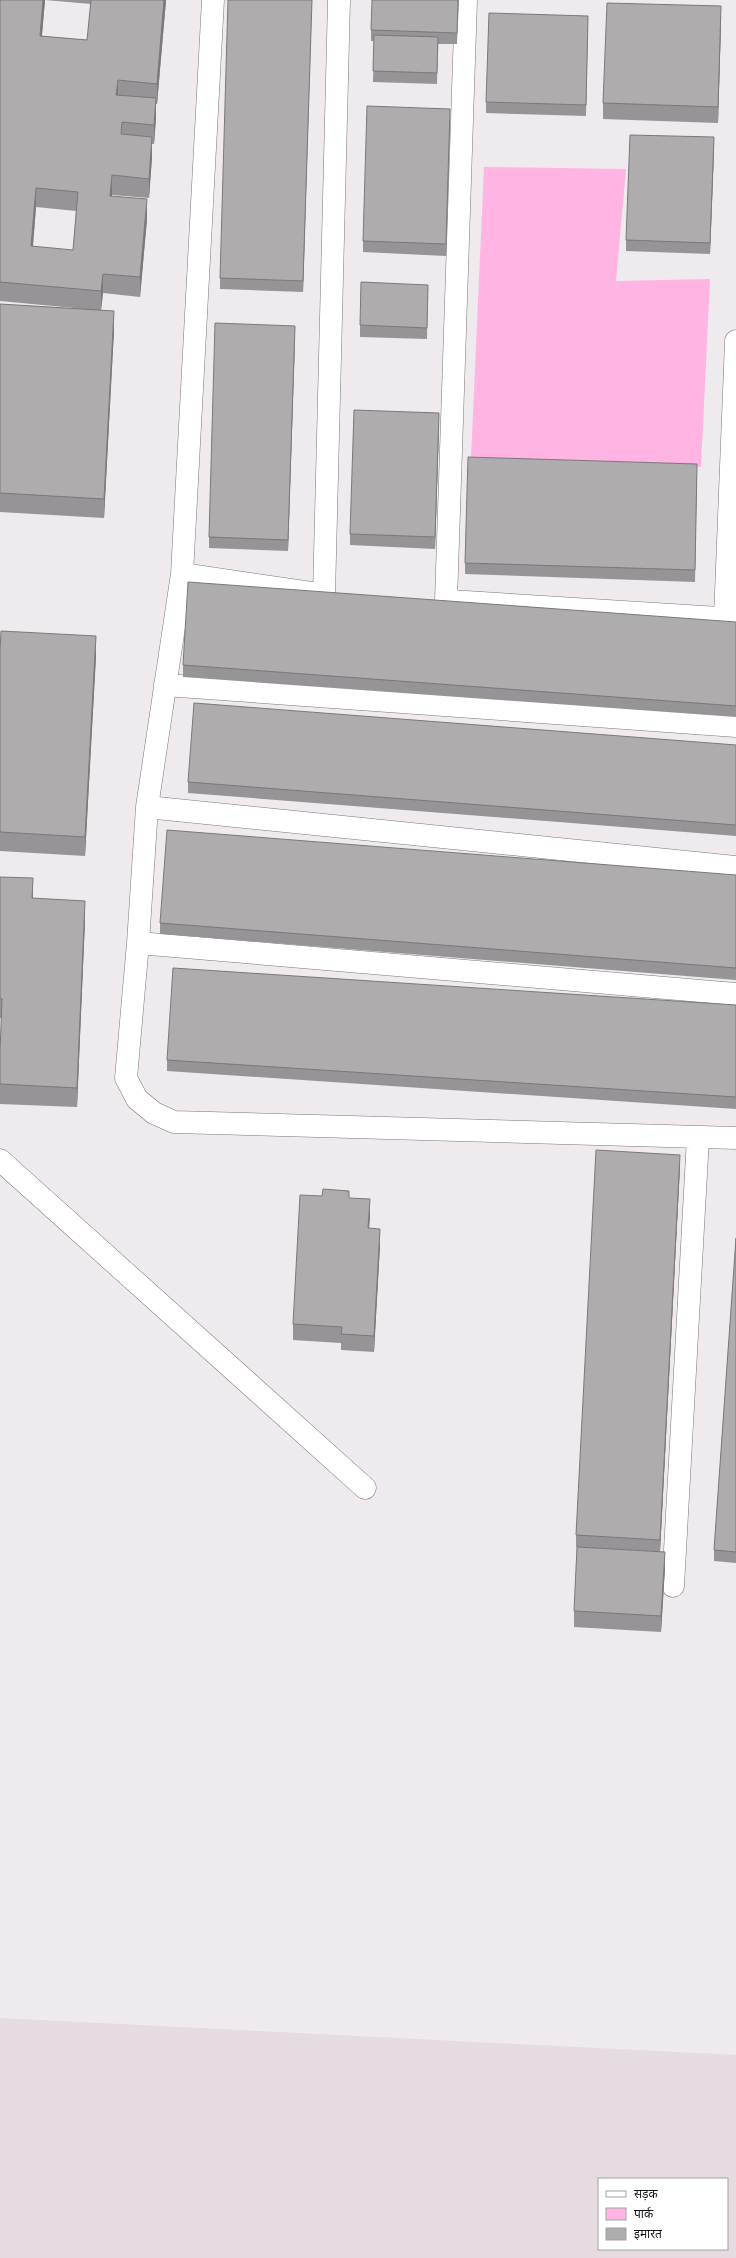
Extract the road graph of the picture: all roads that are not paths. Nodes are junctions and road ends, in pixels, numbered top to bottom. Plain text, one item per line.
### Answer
1 (213, 0) edge
2 (339, 0) edge
3 (466, 0) edge
4 (736, 341) edge
5 (182, 574) junction
6 (324, 594) junction
7 (347, 596) edge
8 (423, 600) edge
9 (446, 601) junction
10 (730, 619) edge
11 (165, 685) junction
12 (736, 726) edge
13 (147, 807) junction
14 (736, 867) edge
15 (138, 943) junction
16 (736, 994) edge
17 (698, 1138) junction
18 (736, 1138) edge
19 (0, 1160) edge
20 (365, 1488) dead end
21 (673, 1586) dead end

1 - 5 street
2 - 6 street
3 - 9 street
4 - 10 street
5 - 6 street
5 - 11 street
6 - 7 street
8 - 9 street
9 - 10 street
11 - 12 street
11 - 13 street
13 - 14 street
13 - 15 street
15 - 16 street
15 - 17 street
17 - 18 street
17 - 21 street
19 - 20 street

